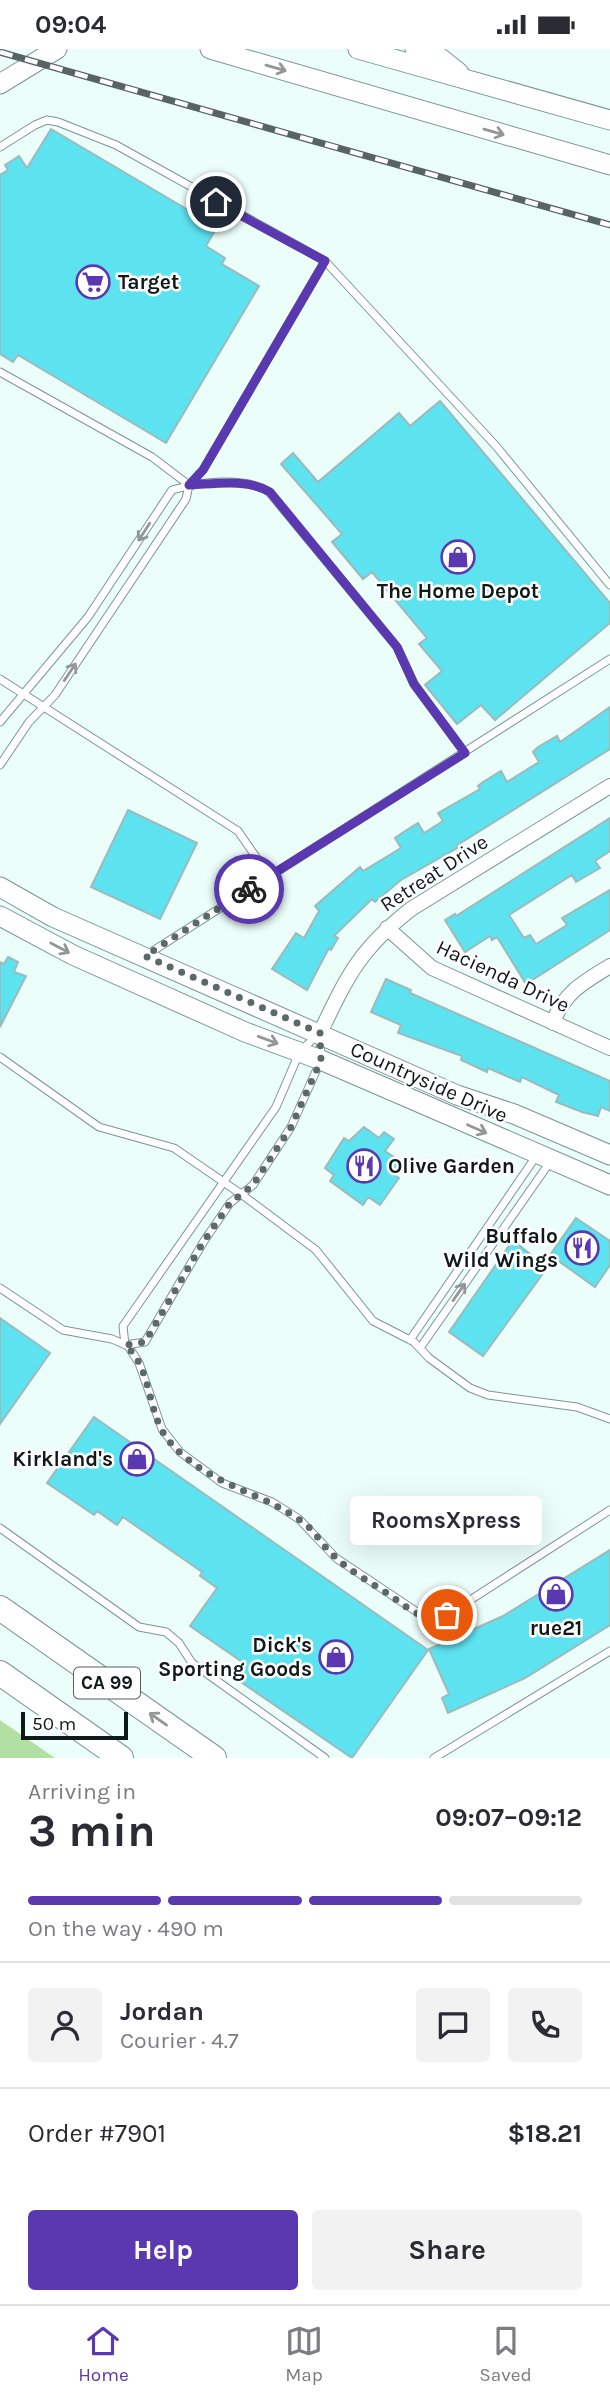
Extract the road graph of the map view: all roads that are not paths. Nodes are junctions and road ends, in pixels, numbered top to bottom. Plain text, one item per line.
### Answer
1 (57, 49) edge
2 (210, 49) edge
3 (358, 49) edge
4 (415, 49) edge
5 (464, 78) junction
6 (0, 84) edge
7 (610, 120) edge
8 (0, 146) edge
9 (610, 165) edge
10 (325, 261) junction
11 (0, 372) edge
12 (189, 485) junction
13 (610, 585) edge
14 (610, 659) edge
15 (1, 681) edge
16 (22, 694) junction
17 (42, 708) junction
18 (0, 722) edge
19 (465, 753) junction
20 (0, 765) edge
21 (610, 786) edge
22 (270, 876) junction
23 (0, 887) edge
24 (0, 916) edge
25 (387, 928) junction
26 (145, 956) junction
27 (610, 966) edge
28 (553, 1023) junction
29 (320, 1033) junction
30 (610, 1048) edge
31 (300, 1051) junction
32 (0, 1057) edge
33 (321, 1060) junction
34 (610, 1155) edge
35 (544, 1158) junction
36 (223, 1182) junction
37 (610, 1185) edge
38 (241, 1194) junction
39 (0, 1288) edge
40 (410, 1340) junction
41 (125, 1345) junction
42 (420, 1348) junction
43 (610, 1419) edge
44 (610, 1510) edge
45 (0, 1528) edge
46 (0, 1608) edge
47 (610, 1651) edge
48 (0, 1673) edge
49 (121, 1758) edge
50 (214, 1758) edge
51 (325, 1758) edge
52 (434, 1758) edge

1 - 6 street
2 -> 9 street
3 - 5 street
4 - 5 street
5 - 7 street
8 - 10 lane
10 - 12 lane
10 - 13 lane
11 - 12 lane
12 -> 16 lane
17 -> 12 lane
12 - 19 lane
14 - 19 lane
15 - 16 lane
16 - 17 lane
16 - 18 lane
17 - 20 lane
17 - 22 lane
19 - 22 lane
21 - 25 street, Retreat Drive
22 - 26 lane
23 - 26 street, Countryside Drive
24 -> 31 street, Countryside Drive
25 - 28 street, Hacienda Drive
25 - 29 street, Retreat Drive
26 - 29 street, Countryside Drive
27 - 28 street
28 - 30 street, Hacienda Drive
29 - 31 lane
29 - 33 lane
29 - 34 street, Countryside Drive
31 - 33 street, Countryside Drive
31 - 36 lane
32 - 36 lane
33 -> 35 street, Countryside Drive
33 - 38 lane
35 - 37 street, Countryside Drive
35 - 40 lane
42 -> 35 lane
36 - 38 lane
36 - 41 lane
38 - 40 lane
38 - 41 lane
39 - 41 lane
40 - 42 lane
41 - 44 lane
42 - 43 lane
45 - 51 lane
50 -> 46 highway, CA 99
47 - 52 lane
48 - 49 highway, CA 99

